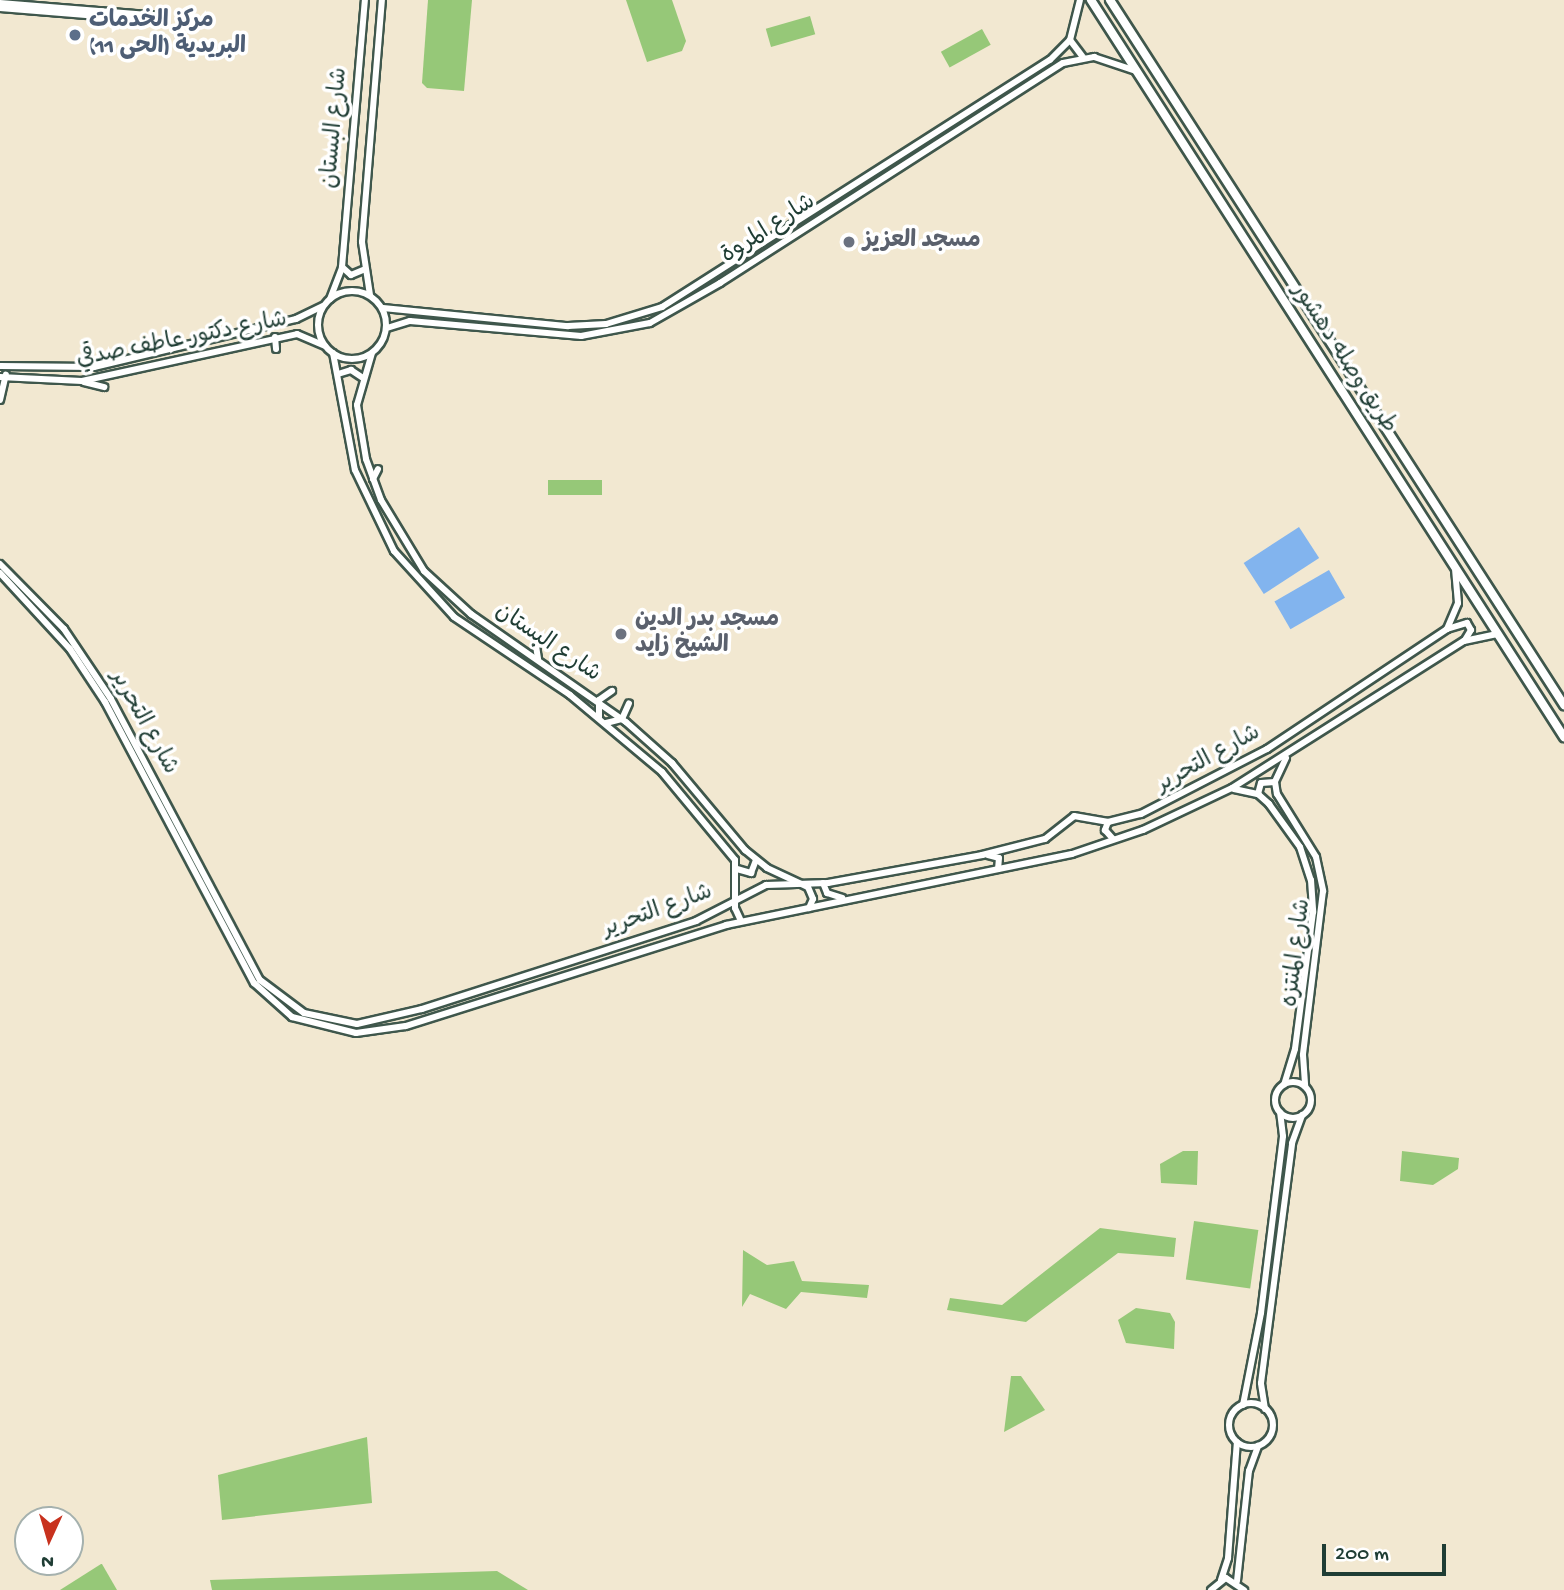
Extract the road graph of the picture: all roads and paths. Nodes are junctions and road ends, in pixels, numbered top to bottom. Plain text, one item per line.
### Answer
1 (365, 0) edge
2 (382, 0) edge
3 (1080, 0) edge
4 (1091, 0) edge
5 (1110, 0) edge
6 (0, 5) edge
7 (159, 19) dead end
8 (1070, 40) junction
9 (1083, 57) junction
10 (1138, 73) junction
11 (993, 96) junction
12 (998, 103) junction
13 (368, 164) junction
14 (379, 165) dead end
15 (842, 192) junction
16 (847, 199) junction
17 (342, 267) junction
18 (363, 270) junction
19 (370, 295) junction
20 (330, 299) junction
21 (324, 306) junction
22 (662, 307) junction
23 (383, 308) junction
24 (666, 315) junction
25 (296, 319) junction
26 (387, 328) junction
27 (297, 334) junction
28 (275, 337) junction
29 (325, 346) junction
30 (276, 349) dead end
31 (332, 353) junction
32 (372, 354) junction
33 (2, 366) edge
34 (338, 374) junction
35 (3, 377) edge
36 (363, 378) junction
37 (82, 381) junction
38 (104, 387) dead end
39 (332, 398) dead end
40 (341, 398) junction
41 (0, 400) edge
42 (378, 470) dead end
43 (373, 479) junction
44 (376, 520) junction
45 (367, 525) dead end
46 (409, 548) junction
47 (401, 560) junction
48 (0, 564) edge
49 (1454, 566) junction
50 (424, 571) junction
51 (0, 573) edge
52 (416, 579) junction
53 (435, 599) junction
54 (429, 605) dead end
55 (55, 606) dead end
56 (49, 611) junction
57 (1447, 629) junction
58 (1498, 634) junction
59 (1464, 641) junction
60 (536, 646) dead end
61 (73, 647) junction
62 (538, 659) junction
63 (612, 691) dead end
64 (1350, 695) junction
65 (599, 700) junction
66 (629, 703) dead end
67 (1564, 705) edge
68 (1360, 707) junction
69 (128, 708) dead end
70 (1326, 711) junction
71 (120, 713) junction
72 (598, 717) junction
73 (622, 719) junction
74 (1339, 722) junction
75 (606, 723) junction
76 (1564, 737) edge
77 (1287, 755) junction
78 (1275, 782) junction
79 (1233, 789) junction
80 (1258, 794) junction
81 (694, 807) junction
82 (1290, 810) junction
83 (686, 814) dead end
84 (1279, 817) junction
85 (1108, 822) junction
86 (1113, 839) junction
87 (982, 855) junction
88 (756, 860) junction
89 (737, 869) junction
90 (998, 869) junction
91 (802, 883) junction
92 (823, 883) junction
93 (737, 898) junction
94 (844, 899) junction
95 (809, 908) junction
96 (720, 911) junction
97 (741, 921) junction
98 (726, 925) junction
99 (1307, 951) junction
100 (1316, 952) junction
101 (540, 971) junction
102 (544, 981) junction
103 (279, 987) dead end
104 (272, 993) junction
105 (322, 1024) junction
106 (1284, 1084) junction
107 (1304, 1086) junction
108 (1280, 1112) junction
109 (1301, 1115) junction
110 (1274, 1202) junction
111 (1284, 1203) junction
112 (1261, 1313) junction
113 (1270, 1314) junction
114 (1248, 1391) junction
115 (1261, 1393) junction
116 (1243, 1405) junction
117 (1265, 1409) junction
118 (1237, 1442) junction
119 (1258, 1446) junction
120 (1221, 1580) junction
121 (1237, 1581) junction
122 (1211, 1590) edge
123 (1244, 1590) edge

1 - 17 street, شارع البستان
2 - 13 street, شارع البستان
3 - 8 street
4 - 10 main road, طريق وصله دهشور
5 - 67 main road, طريق وصله دهشور
6 - 7 street
8 - 9 street
8 - 11 street, شارع المروة
9 - 10 street
9 - 12 street, شارع المروة
10 - 49 main road, طريق وصله دهشور
11 - 12 street
11 - 15 street, شارع المروة
12 - 16 street, شارع المروة
13 - 14 street
13 - 18 street, شارع البستان
15 - 16 street
15 - 22 street, شارع المروة
16 - 24 street, شارع المروة
17 - 18 street
17 - 20 street, شارع البستان
18 - 19 street, شارع البستان
19 - 20 street
19 - 23 street
20 - 21 street
21 - 25 street, شارع دكتور عاطف صدقي
21 - 29 street
22 - 23 street, شارع المروة
22 - 24 street
23 - 26 street
24 - 26 street, شارع المروة
25 - 27 street
25 - 33 street, شارع دكتور عاطف صدقي
26 - 32 street
27 - 28 street, شارع دكتور عاطف صدقي
27 - 29 street, شارع دكتور عاطف صدقي
28 - 30 street
28 - 37 street, شارع دكتور عاطف صدقي
29 - 31 street
31 - 32 street
31 - 34 street, شارع البستان
32 - 36 street, شارع البستان
33 - 35 street
34 - 36 street
34 - 40 street, شارع البستان
35 - 37 street, شارع دكتور عاطف صدقي
35 - 41 street
36 - 43 street, شارع البستان
37 - 38 street
39 - 40 street
40 - 44 street, شارع البستان
42 - 43 street
43 - 46 street, شارع البستان
44 - 45 street
44 - 47 street, شارع البستان
46 - 47 street
46 - 50 street, شارع البستان
47 - 52 street, شارع البستان
48 - 56 street, شارع التحرير
49 - 57 street
49 - 58 main road, طريق وصله دهشور
50 - 52 street
50 - 62 street, شارع البستان
51 - 61 street, شارع التحرير
52 - 53 street, شارع البستان
53 - 54 street
53 - 72 street, شارع البستان
55 - 56 street
56 - 61 street, شارع التحرير
57 - 59 street
57 - 64 street, شارع التحرير
58 - 59 street, شارع التحرير
58 - 76 main road, طريق وصله دهشور
59 - 68 street, شارع التحرير
60 - 62 street
61 - 71 street, شارع التحرير
61 - 105 street, شارع التحرير
62 - 65 street, شارع البستان
63 - 65 street
64 - 68 street
64 - 70 street, شارع التحرير
65 - 72 street
65 - 73 street, شارع البستان
66 - 73 street
68 - 74 street, شارع التحرير
69 - 71 street
70 - 74 street
70 - 85 street, شارع التحرير
71 - 104 street, شارع التحرير
72 - 75 street, شارع البستان
73 - 75 street
73 - 88 street, شارع البستان
74 - 77 street, شارع التحرير
75 - 81 street, شارع البستان
77 - 78 street
77 - 79 street, شارع التحرير
78 - 80 street
78 - 82 street, شارع المنتزه
79 - 80 street
79 - 86 street, شارع التحرير
80 - 84 street, شارع المنتزه
81 - 83 street
81 - 89 street, شارع البستان
82 - 84 street
82 - 100 street, شارع المنتزه
84 - 99 street, شارع المنتزه
85 - 86 street
85 - 87 street, شارع التحرير
86 - 90 street, شارع التحرير
87 - 90 street
87 - 92 street, شارع التحرير
88 - 89 street
88 - 91 street, شارع البستان
89 - 93 street
90 - 94 street, شارع التحرير
91 - 92 street, شارع التحرير
91 - 93 street, شارع التحرير
91 - 95 street
92 - 94 street
93 - 96 street, شارع التحرير
93 - 97 street
94 - 95 street, شارع التحرير
95 - 97 street, شارع التحرير
96 - 98 street
96 - 101 street, شارع التحرير
97 - 98 street, شارع التحرير
98 - 102 street, شارع التحرير
99 - 100 street
99 - 106 street, شارع المنتزه
100 - 107 street, شارع المنتزه
101 - 102 street
101 - 105 street, شارع التحرير
102 - 105 street, شارع التحرير
103 - 104 street
104 - 105 street, شارع التحرير
106 - 107 street
106 - 108 street
107 - 109 street
108 - 109 street
108 - 110 street
109 - 111 street
110 - 111 street
110 - 112 street
111 - 113 street
112 - 113 street
112 - 114 street
113 - 115 street
114 - 115 street
114 - 116 street
115 - 117 street
116 - 117 street
116 - 118 street
117 - 119 street
118 - 119 street
118 - 120 street
119 - 121 street
120 - 121 street
120 - 122 street
121 - 123 street

